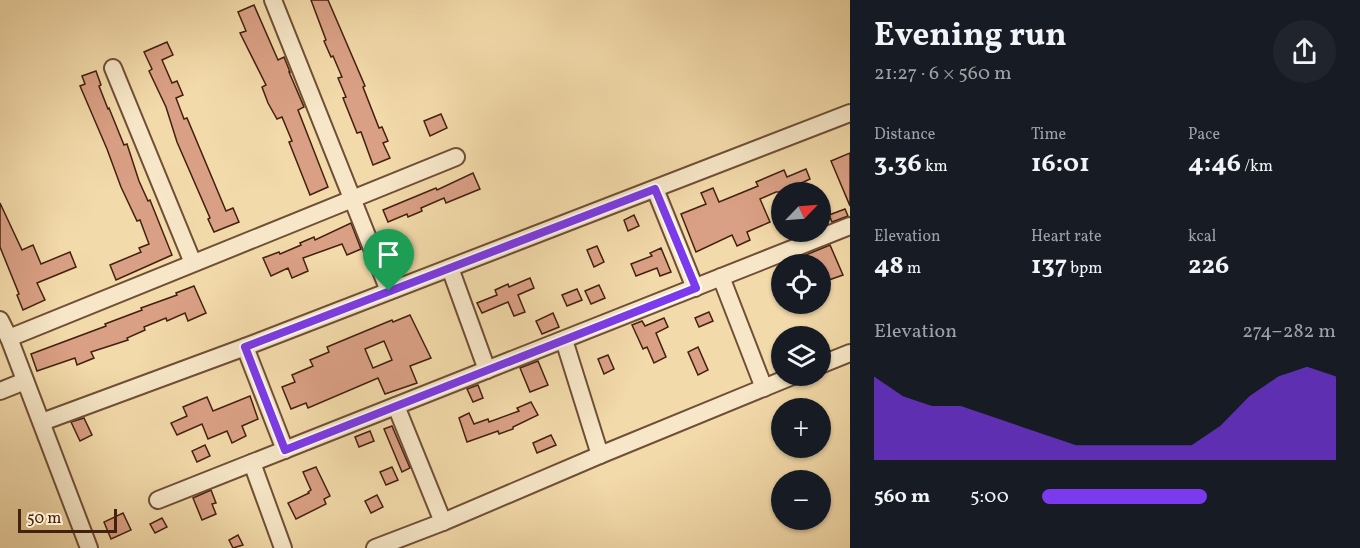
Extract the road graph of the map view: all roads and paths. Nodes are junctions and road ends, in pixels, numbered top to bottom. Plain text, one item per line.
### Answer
1 (273, 0) edge
2 (113, 68) dead end
3 (850, 113) edge
4 (456, 157) dead end
5 (655, 189) junction
6 (351, 199) junction
7 (850, 226) edge
8 (192, 263) junction
9 (450, 268) junction
10 (721, 277) junction
11 (696, 288) junction
12 (389, 291) junction
13 (0, 320) edge
14 (9, 338) junction
15 (564, 340) junction
16 (245, 347) junction
17 (850, 353) edge
18 (831, 361) edge
19 (487, 370) junction
20 (25, 381) junction
21 (771, 385) edge
22 (764, 388) junction
23 (0, 391) edge
24 (396, 406) junction
25 (42, 422) junction
26 (285, 450) junction
27 (600, 454) junction
28 (252, 463) junction
29 (158, 500) dead end
30 (443, 522) junction
31 (89, 548) edge
32 (283, 548) edge
33 (375, 548) edge

1 - 6 street
2 - 8 street
3 - 5 street
4 - 6 street
5 - 9 street
5 - 11 street
6 - 8 street
6 - 12 street
7 - 10 street
8 - 14 street
9 - 12 street
9 - 19 street
10 - 11 street
10 - 22 street
11 - 15 street
12 - 16 street
13 - 14 street
14 - 20 street
15 - 19 street
15 - 27 street
16 - 25 street
16 - 26 street
17 - 18 street
19 - 24 street
20 - 23 street
20 - 25 street
21 - 22 street
22 - 27 street
24 - 26 street
24 - 30 street
25 - 31 street
26 - 28 street
27 - 30 street
28 - 29 street
28 - 32 street
30 - 33 street

